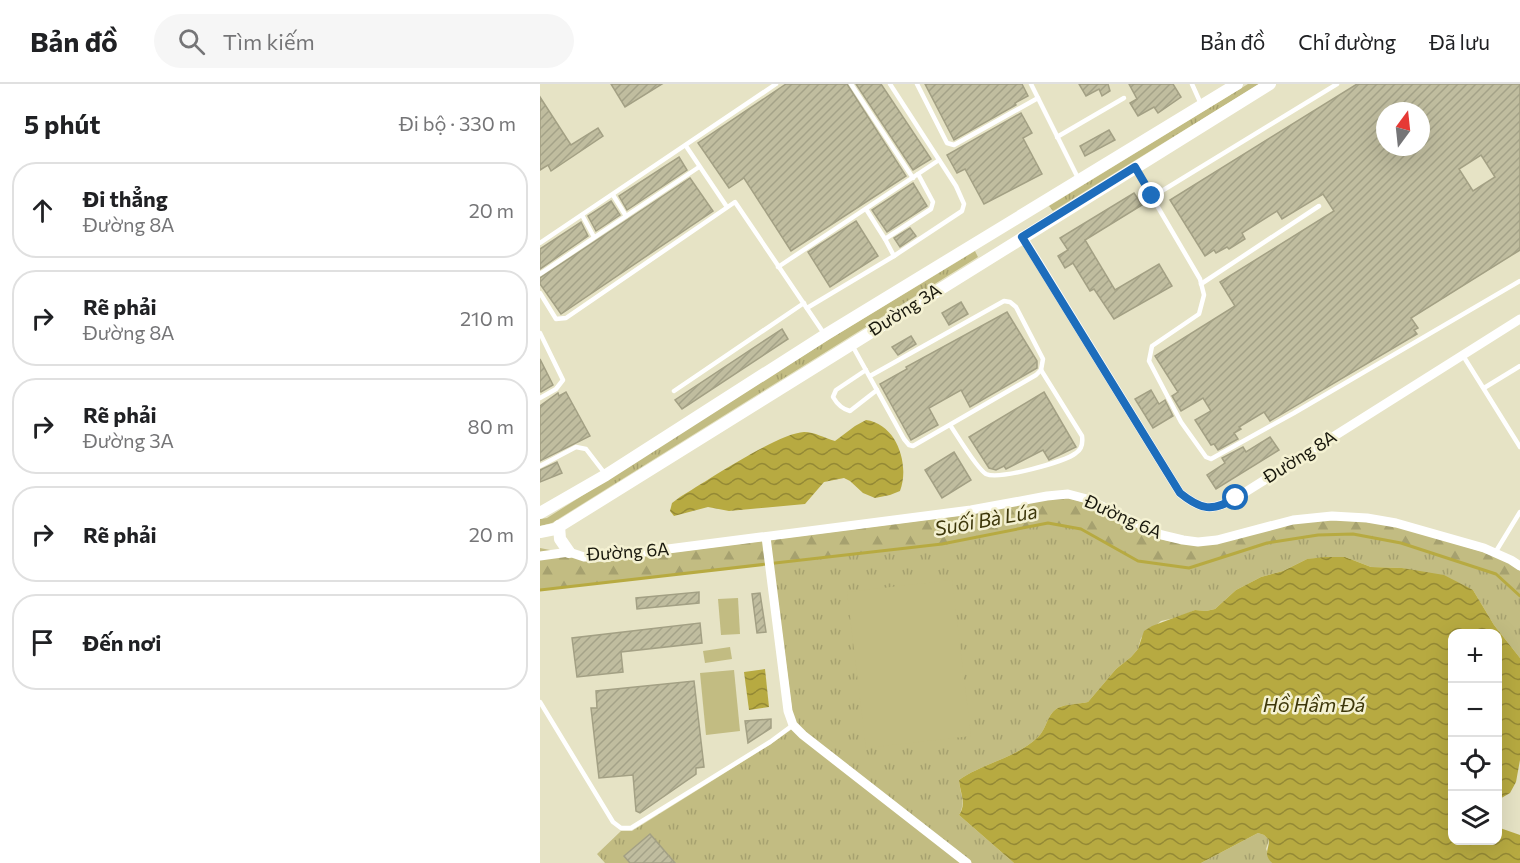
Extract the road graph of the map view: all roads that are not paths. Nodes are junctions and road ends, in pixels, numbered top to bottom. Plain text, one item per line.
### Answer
1 (776, 84) edge
2 (851, 84) edge
3 (890, 84) edge
4 (917, 84) edge
5 (1031, 84) edge
6 (1192, 84) edge
7 (1237, 84) edge
8 (1270, 84) edge
9 (1337, 84) edge
10 (1038, 98) junction
11 (1124, 98) dead end
12 (1202, 106) junction
13 (1057, 137) junction
14 (686, 146) junction
15 (939, 160) junction
16 (699, 167) junction
17 (1135, 167) junction
18 (918, 174) junction
19 (913, 178) junction
20 (1079, 181) junction
21 (613, 195) junction
22 (1152, 196) junction
23 (1319, 206) dead end
24 (727, 207) junction
25 (866, 209) junction
26 (582, 215) junction
27 (626, 216) junction
28 (1013, 222) junction
29 (594, 237) junction
30 (1022, 237) junction
31 (885, 238) junction
32 (540, 243) edge
33 (894, 256) junction
34 (778, 267) junction
35 (540, 274) edge
36 (1520, 281) edge
37 (1201, 284) junction
38 (540, 293) edge
39 (806, 306) junction
40 (1520, 319) edge
41 (540, 333) edge
42 (825, 335) junction
43 (851, 343) junction
44 (1462, 354) junction
45 (1520, 366) edge
46 (866, 369) junction
47 (1041, 370) junction
48 (870, 376) junction
49 (1484, 388) junction
50 (877, 390) junction
51 (674, 391) dead end
52 (540, 398) edge
53 (950, 425) junction
54 (1520, 447) edge
55 (540, 466) edge
56 (606, 475) junction
57 (1520, 512) edge
58 (540, 513) edge
59 (559, 526) junction
60 (540, 532) edge
61 (766, 537) junction
62 (569, 552) junction
63 (1496, 553) junction
64 (540, 556) edge
65 (1520, 566) edge
66 (540, 702) edge
67 (793, 725) junction
68 (967, 863) edge

1 - 14 lane
2 - 19 lane
3 - 15 lane
4 - 10 lane
5 - 10 lane
6 - 12 lane
7 - 12 street, Đường 3A
8 - 17 street, Đường 3A
9 - 22 lane
10 - 13 lane
11 - 13 lane
12 - 20 street, Đường 3A
13 - 20 lane
14 - 16 lane
14 - 21 lane
15 - 18 lane
15 - 33 lane
16 - 24 lane
16 - 27 lane
17 - 22 lane
17 - 30 street, Đường 3A
18 - 19 lane
18 - 31 lane
19 - 25 lane
20 - 28 street, Đường 3A
21 - 26 lane
21 - 27 lane
22 - 37 lane
23 - 37 lane
24 - 34 lane
24 - 38 lane
25 - 31 lane
25 - 34 lane
26 - 29 lane
26 - 32 lane
27 - 29 lane
28 - 30 street
28 - 42 street, Đường 3A
29 - 35 lane
30 - 43 street, Đường 3A
30 - 44 street, Đường 8A
31 - 33 lane
33 - 39 lane
34 - 39 lane
36 - 37 lane
39 - 42 lane
39 - 51 lane
40 - 44 street, Đường 8A
41 - 52 lane
42 - 56 street, Đường 3A
43 - 46 lane
43 - 59 street, Đường 3A
44 - 49 lane
45 - 49 lane
46 - 48 lane
46 - 50 lane
47 - 48 lane
47 - 53 lane
47 - 53 lane
48 - 50 lane
49 - 54 lane
50 - 53 lane
55 - 56 lane
56 - 58 street, Đường 3A
57 - 63 lane
59 - 60 street, Đường 3A
59 - 62 street
61 - 62 street, Đường 6A
61 - 63 street, Đường 6A
61 - 67 street
62 - 64 street, Đường 6A
63 - 65 street, Đường 6A
66 - 67 lane
67 - 68 street

